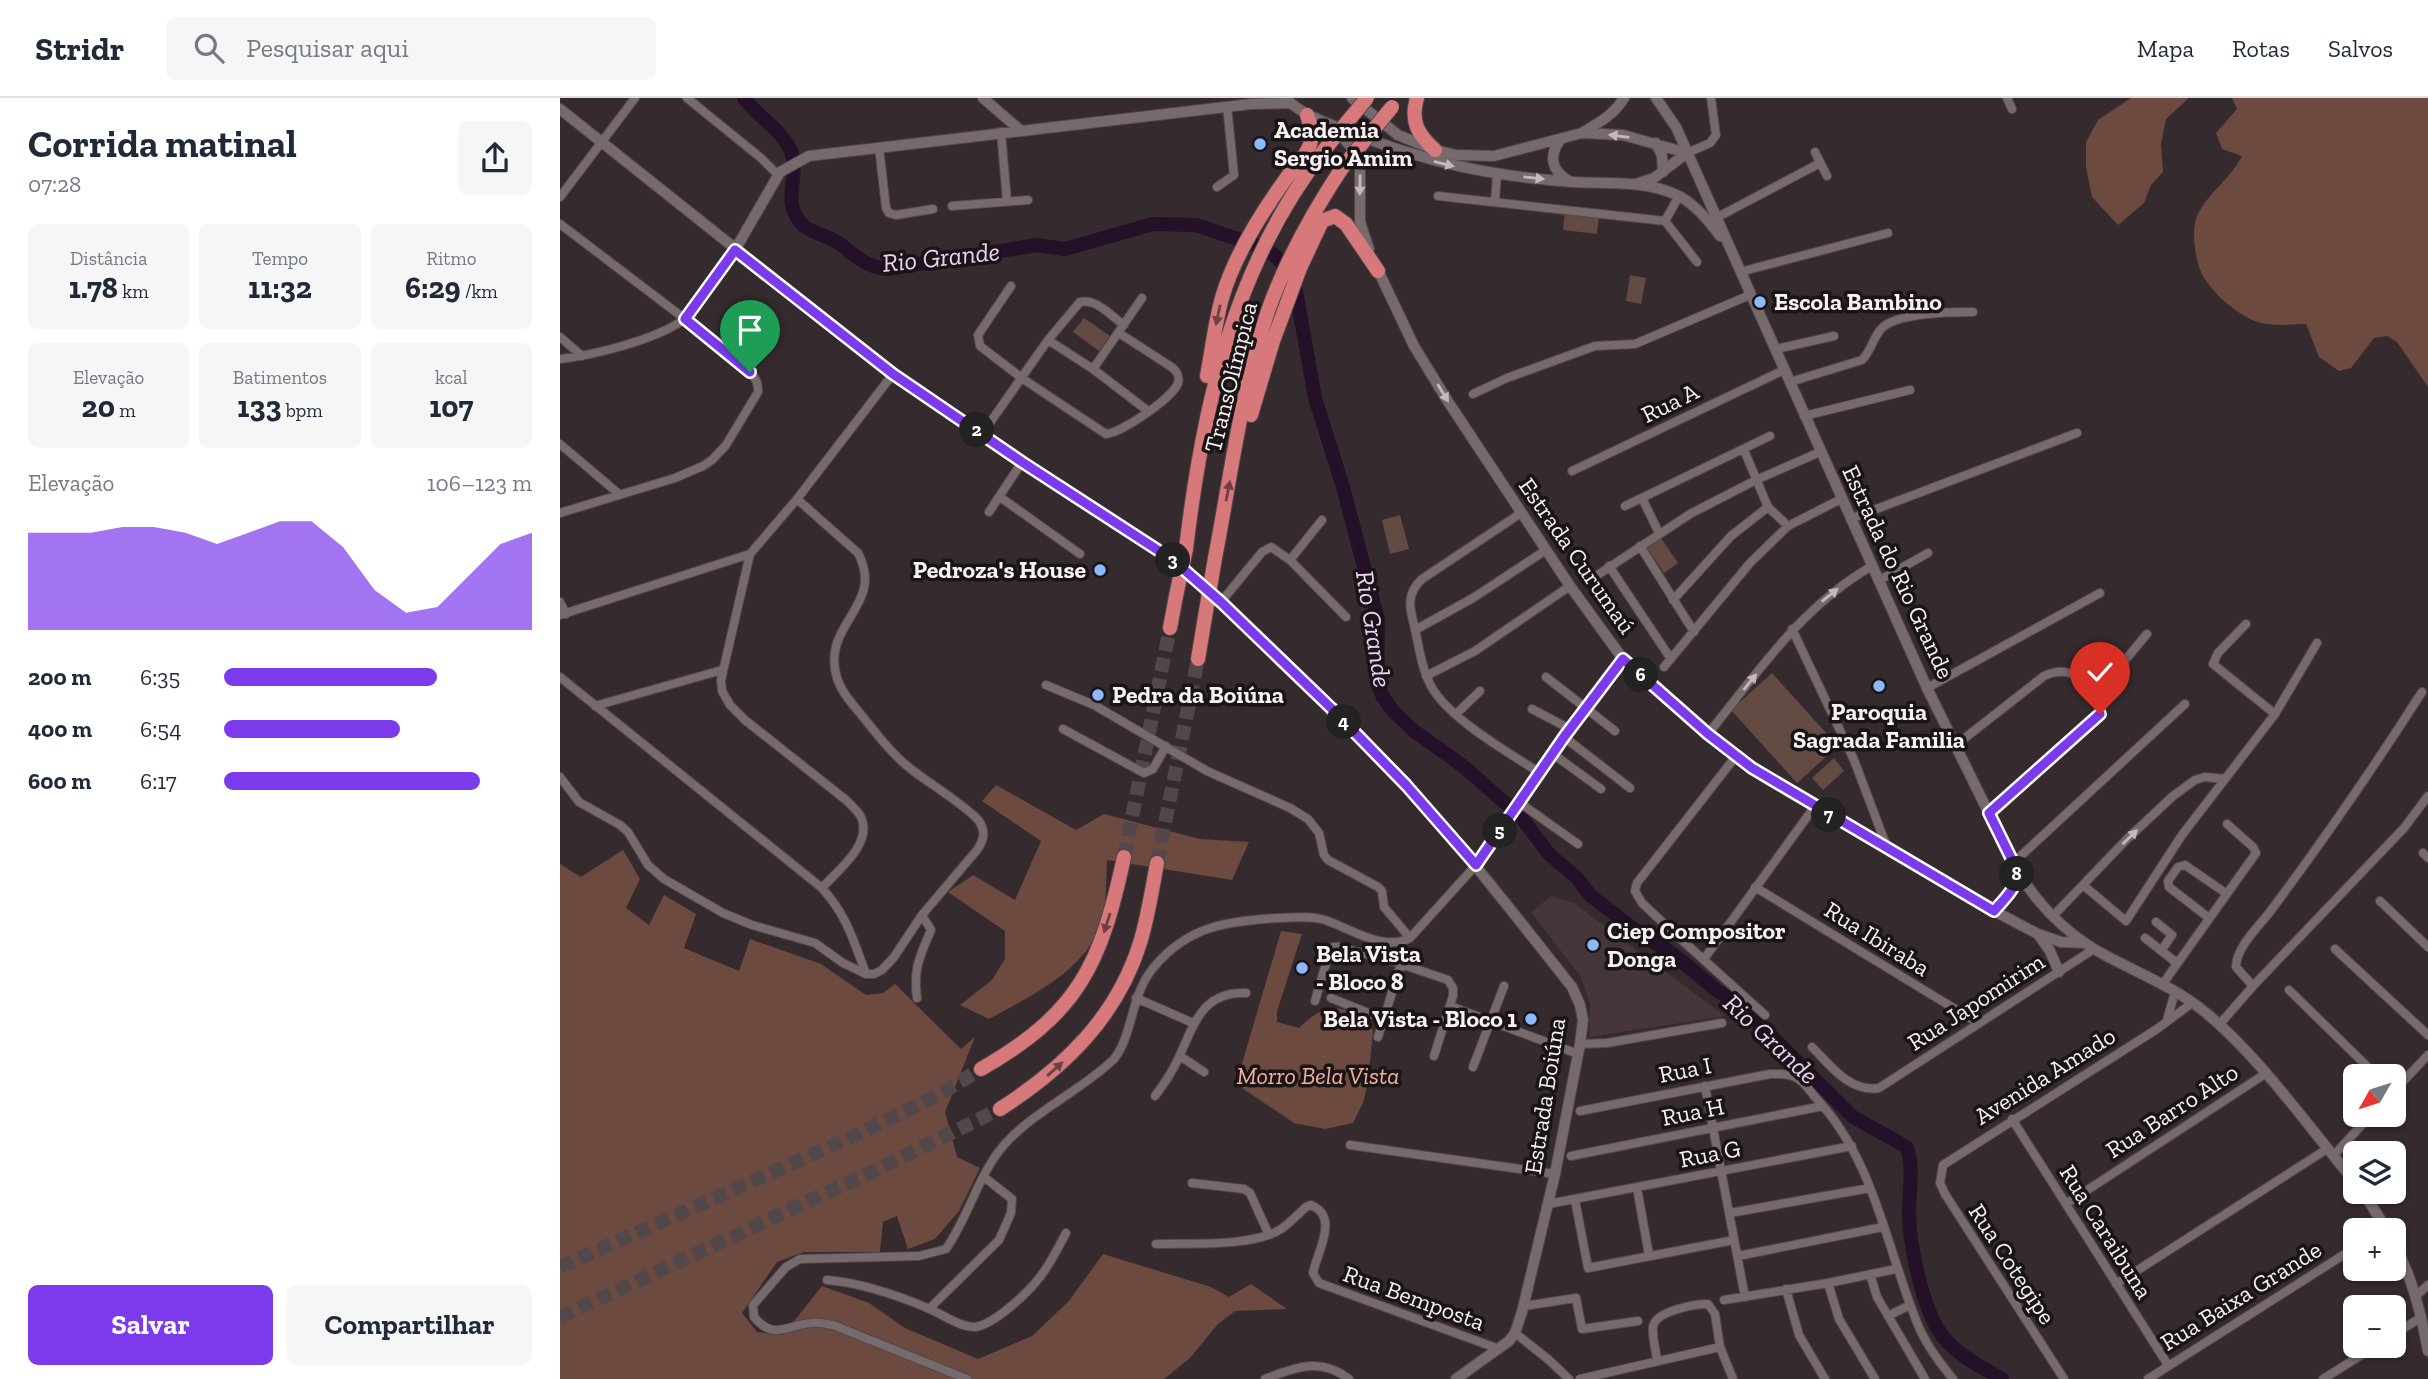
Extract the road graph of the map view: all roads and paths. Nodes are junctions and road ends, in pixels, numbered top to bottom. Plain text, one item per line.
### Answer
1 (635, 98) edge
2 (687, 98) edge
3 (983, 98) edge
4 (1352, 98) edge
5 (1367, 98) edge
6 (1417, 98) edge
7 (1624, 98) edge
8 (1656, 98) edge
9 (1711, 98) edge
10 (2007, 98) edge
11 (1287, 100) edge
12 (1254, 101) edge
13 (1396, 103) edge
14 (1227, 106) junction
15 (560, 109) edge
16 (2012, 109) dead end
17 (998, 111) junction
18 (1307, 115) junction
19 (1333, 126) junction
20 (1020, 130) junction
21 (998, 132) junction
22 (1582, 133) junction
23 (1560, 140) junction
24 (603, 143) junction
25 (1656, 143) junction
26 (878, 147) junction
27 (1435, 150) junction
28 (1815, 152) dead end
29 (1687, 153) junction
30 (1820, 163) junction
31 (1663, 172) junction
32 (779, 174) junction
33 (1497, 174) junction
34 (1827, 176) dead end
35 (1572, 182) junction
36 (1636, 184) junction
37 (1217, 187) dead end
38 (1438, 195) dead end
39 (1679, 196) junction
40 (560, 197) edge
41 (1706, 198) junction
42 (1028, 200) dead end
43 (1007, 201) junction
44 (1495, 202) junction
45 (952, 206) dead end
46 (933, 209) dead end
47 (1716, 218) junction
48 (1665, 220) junction
49 (560, 224) edge
50 (1888, 233) dead end
51 (1728, 246) junction
52 (735, 250) junction
53 (1697, 262) dead end
54 (1378, 271) junction
55 (1740, 272) junction
56 (1012, 286) dead end
57 (1750, 295) junction
58 (1142, 298) dead end
59 (1973, 312) dead end
60 (685, 319) junction
61 (1121, 329) junction
62 (560, 337) edge
63 (1834, 337) dead end
64 (1048, 340) junction
65 (1776, 349) junction
66 (582, 356) junction
67 (560, 359) edge
68 (1093, 369) junction
69 (1784, 370) junction
70 (893, 374) junction
71 (1023, 379) junction
72 (1790, 383) junction
73 (1909, 390) dead end
74 (1473, 394) dead end
75 (1148, 411) junction
76 (1804, 416) junction
77 (2077, 433) dead end
78 (982, 434) junction
79 (1770, 436) dead end
80 (560, 444) edge
81 (1744, 450) junction
82 (1820, 452) junction
83 (1022, 462) junction
84 (1233, 462) junction
85 (1572, 471) dead end
86 (1756, 480) junction
87 (619, 494) junction
88 (1000, 497) junction
89 (1642, 498) junction
90 (797, 499) junction
91 (1841, 499) junction
92 (1625, 506) dead end
93 (1768, 507) junction
94 (989, 512) dead end
95 (560, 513) edge
96 (1521, 513) junction
97 (1190, 515) junction
98 (1850, 519) junction
99 (1322, 520) dead end
100 (1788, 526) junction
101 (1659, 533) junction
102 (1640, 546) junction
103 (1546, 550) junction
104 (1928, 553) dead end
105 (1080, 554) dead end
106 (750, 555) junction
107 (1290, 560) junction
108 (1609, 566) junction
109 (1872, 566) junction
110 (1592, 578) dead end
111 (1878, 581) junction
112 (1570, 586) junction
113 (2100, 593) dead end
114 (1673, 600) junction
115 (560, 602) edge
116 (1221, 602) junction
117 (563, 615) edge
118 (1346, 617) dead end
119 (2246, 625) dead end
120 (1170, 628) tunnel mouth
121 (1792, 629) junction
122 (1415, 630) junction
123 (1694, 632) junction
124 (2147, 634) dead end
125 (2317, 643) dead end
126 (1198, 659) tunnel mouth
127 (1623, 659) junction
128 (1671, 659) junction
129 (1664, 667) dead end
130 (722, 670) junction
131 (1426, 676) junction
132 (560, 677) edge
133 (1546, 677) dead end
134 (1046, 685) dead end
135 (1927, 688) junction
136 (1480, 691) dead end
137 (2422, 692) dead end
138 (2185, 704) dead end
139 (595, 706) junction
140 (1586, 707) junction
141 (1532, 709) dead end
142 (1456, 714) junction
143 (2100, 714) dead end
144 (2275, 714) junction
145 (1063, 729) dead end
146 (1615, 731) dead end
147 (1567, 733) junction
148 (1708, 734) junction
149 (1956, 745) junction
150 (1166, 746) junction
151 (1553, 754) junction
152 (1735, 756) junction
153 (1540, 773) junction
154 (560, 777) edge
155 (2225, 779) junction
156 (1630, 788) dead end
157 (1601, 789) dead end
158 (2428, 796) edge
159 (1518, 805) junction
160 (1815, 806) junction
161 (1989, 813) junction
162 (2227, 824) dead end
163 (1578, 844) dead end
164 (1888, 849) junction
165 (1124, 857) tunnel mouth
166 (1157, 863) tunnel mouth
167 (1476, 865) junction
168 (2015, 867) junction
169 (2020, 883) junction
170 (2083, 886) junction
171 (1755, 887) junction
172 (822, 888) junction
173 (2227, 894) junction
174 (2380, 901) dead end
175 (1994, 911) junction
176 (922, 915) junction
177 (2053, 916) junction
178 (2209, 918) junction
179 (2156, 922) dead end
180 (2038, 934) junction
181 (1410, 938) junction
182 (2145, 938) dead end
183 (2090, 946) junction
184 (2428, 947) edge
185 (2335, 949) dead end
186 (2161, 951) junction
187 (1704, 959) junction
188 (2177, 963) junction
189 (1401, 964) junction
190 (2059, 972) junction
191 (866, 974) junction
192 (2162, 985) junction
193 (1504, 986) dead end
194 (2253, 986) junction
195 (2289, 990) dead end
196 (2175, 992) junction
197 (1246, 993) dead end
198 (917, 998) dead end
199 (1136, 998) junction
200 (1331, 998) dead end
201 (1315, 1001) dead end
202 (2192, 1003) junction
203 (1450, 1006) junction
204 (1765, 1015) dead end
205 (1383, 1019) junction
206 (2167, 1020) junction
207 (1491, 1021) junction
208 (1193, 1023) junction
209 (1722, 1023) dead end
210 (1978, 1023) junction
211 (2219, 1025) junction
212 (2428, 1035) edge
213 (1378, 1037) dead end
214 (1812, 1046) dead end
215 (1579, 1049) junction
216 (2428, 1055) edge
217 (1180, 1056) junction
218 (1434, 1056) dead end
219 (2365, 1064) edge
220 (1473, 1067) dead end
221 (981, 1069) tunnel mouth
222 (1204, 1072) dead end
223 (2265, 1074) junction
224 (2406, 1078) edge
225 (1705, 1086) junction
226 (1155, 1096) dead end
227 (1824, 1106) junction
228 (1000, 1109) tunnel mouth
229 (1580, 1111) dead end
230 (2012, 1119) junction
231 (2358, 1127) edge
232 (1714, 1128) junction
233 (1350, 1145) dead end
234 (1852, 1146) junction
235 (2330, 1152) junction
236 (1571, 1156) dead end
237 (1943, 1165) joint
238 (2343, 1168) edge
239 (1722, 1171) junction
240 (1555, 1174) junction
241 (984, 1177) junction
242 (1192, 1183) dead end
243 (1637, 1188) junction
244 (1870, 1188) junction
245 (1575, 1200) junction
246 (2066, 1203) junction
247 (1548, 1204) junction
248 (1730, 1213) junction
249 (1883, 1227) junction
250 (1066, 1233) dead end
251 (1269, 1235) junction
252 (1734, 1240) junction
253 (1156, 1244) dead end
254 (1649, 1255) junction
255 (2343, 1255) edge
256 (1738, 1256) junction
257 (1896, 1269) junction
258 (2406, 1272) edge
259 (1870, 1274) junction
260 (827, 1280) dead end
261 (1828, 1283) junction
262 (2116, 1284) junction
263 (2428, 1285) edge
264 (1786, 1289) junction
265 (2416, 1296) junction
266 (1745, 1297) junction
267 (1724, 1300) dead end
268 (1910, 1305) junction
269 (1524, 1306) junction
270 (929, 1309) junction
271 (1888, 1316) junction
272 (2422, 1317) junction
273 (1638, 1321) dead end
274 (2406, 1327) edge
275 (1514, 1333) junction
276 (1720, 1347) junction
277 (1499, 1349) junction
278 (2428, 1351) edge
279 (2357, 1358) edge
280 (1657, 1361) junction
281 (2168, 1365) junction
282 (1307, 1367) junction
283 (967, 1379) edge
284 (1265, 1379) edge
285 (1302, 1379) edge
286 (1349, 1379) edge
287 (1456, 1379) edge
288 (1569, 1379) edge
289 (1580, 1379) edge
290 (1733, 1379) edge
291 (1825, 1379) edge
292 (1875, 1379) edge
293 (1925, 1379) edge
294 (1953, 1379) edge
295 (2064, 1379) edge
296 (2148, 1379) edge
297 (2323, 1379) edge

1 - 24 street
2 - 32 street
3 - 17 street
4 - 27 street
5 - 97 highway, TransOlímpica, bridge
6 - 27 highway
7 - 22 street
8 - 29 street
9 - 29 street
10 - 16 street
11 - 12 street
11 - 18 street, Estrada do Rio Grande
12 - 14 street
13 - 84 highway, TransOlímpica, bridge
14 - 20 street
14 - 37 street
15 - 24 street, Estrada Boiúna
17 - 20 street
17 - 21 street
18 - 19 street, Estrada do Rio Grande
18 -> 97 highway
19 -> 33 street, Estrada do Rio Grande
19 -> 54 street, Estrada Curumaú
20 - 21 street
21 - 26 street
21 - 43 street
22 - 23 street
25 -> 22 street
23 - 27 street
23 - 35 street
24 - 40 street
24 - 52 street, Estrada Boiúna
25 - 29 street
25 - 31 street
26 - 32 street
26 - 46 street
28 - 30 street
29 - 31 street, Estrada do Rio Grande
29 - 41 street, Estrada do Rio Grande
30 - 34 street
30 - 47 street
31 - 36 street, Estrada do Rio Grande
32 - 52 street
33 -> 35 street, Estrada do Rio Grande
33 - 44 street
35 - 36 street, Estrada do Rio Grande
36 - 39 street, Estrada do Rio Grande
38 - 44 street
39 - 41 street
39 - 48 street
39 - 51 street, Estrada do Rio Grande
41 - 47 street, Estrada do Rio Grande
42 - 43 street
43 - 45 street
44 - 48 street
47 - 51 street, Estrada do Rio Grande
48 - 53 street
49 - 60 street
50 - 55 street
51 - 55 street, Estrada do Rio Grande
52 - 60 street
52 - 70 street, Estrada Boiúna
54 - 84 highway
54 -> 96 street, Estrada Curumaú
55 - 57 street, Estrada do Rio Grande
56 - 71 street
57 - 65 street, Estrada do Rio Grande
57 - 74 street
58 - 61 street
59 - 72 street
60 - 66 street
60 - 87 street
61 - 64 street
61 - 68 street
61 - 75 street
62 - 66 street
63 - 65 street
64 - 68 street
64 - 71 street
65 - 69 street, Estrada do Rio Grande
66 - 67 street
68 - 75 street
69 - 72 street, Estrada do Rio Grande
69 - 85 street, Rua A
70 - 78 street, Estrada Boiúna
70 - 90 street
71 - 75 street
71 - 78 street
72 - 76 street, Estrada do Rio Grande
73 - 76 street
76 - 82 street, Estrada do Rio Grande
77 - 98 street
78 - 83 street, Estrada Boiúna
79 - 81 street
80 - 87 street
81 - 86 street
81 - 89 street
82 - 86 street
82 - 91 street, Estrada do Rio Grande
83 - 88 street
83 - 116 street, Estrada Boiúna
126 -> 84 highway, TransOlímpica, bridge
86 - 93 street
86 - 101 street
87 - 95 street
88 - 94 street
88 - 105 street
89 - 92 street
89 - 101 street
90 - 106 street
90 - 176 street
91 - 98 street, Estrada do Rio Grande
91 - 100 street
93 - 100 street
93 - 114 street
96 - 103 street, Estrada Curumaú
96 - 122 street
97 - 120 highway, TransOlímpica, bridge
98 - 109 street, Estrada do Rio Grande
99 - 107 street
100 - 123 street
101 - 102 street
102 - 108 street
102 - 114 street
103 - 112 street, Estrada Curumaú
103 - 122 street
104 - 111 street
106 - 117 street
106 - 130 street
107 - 116 street
107 - 118 street
108 - 110 street
108 - 128 street
109 - 111 street, Estrada do Rio Grande
121 -> 109 street
111 - 135 street, Estrada do Rio Grande
112 - 127 street, Estrada Curumaú
112 - 131 street
113 - 135 street
114 - 123 street
115 - 117 street
116 - 167 street, Estrada Boiúna
119 - 144 street
148 -> 121 street
121 - 164 street
122 - 131 street
123 - 128 street
124 - 149 street
125 - 144 street
127 - 140 street, Estrada Curumaú
127 - 148 street
128 - 129 street
130 - 139 street
130 - 172 street
131 - 142 street
132 - 139 street
133 - 140 street
134 - 150 street
135 - 149 street, Estrada do Rio Grande
136 - 142 street
137 - 194 street
138 - 168 street
139 - 172 street
140 - 146 street
140 - 147 street, Estrada Curumaú
141 - 147 street
142 - 153 street
143 - 161 street
144 - 155 street
145 - 150 street
147 - 151 street, Estrada Curumaú
147 - 156 street
148 - 152 street
149 - 161 street, Estrada do Rio Grande
150 - 181 street
151 - 153 street, Estrada Curumaú
151 - 157 street
152 - 160 street
152 - 187 street
153 - 159 street, Estrada Curumaú
154 - 191 street
170 -> 155 street
155 - 170 street
158 - 194 street
159 - 163 street
159 - 167 street, Estrada Curumaú
160 - 164 street
160 - 171 street
161 - 168 street, Estrada do Rio Grande
162 - 173 street
164 - 175 street
165 -> 221 highway
228 -> 166 highway
167 - 181 street, Estrada Curumaú
167 - 215 street, Estrada Boiúna
168 - 169 street
169 - 175 street
169 - 177 street
170 - 177 street
171 - 187 street
171 - 210 street, Rua Ibiraba
172 - 191 street
173 - 178 street
173 - 178 street
174 - 184 street
175 - 180 street
176 - 191 street
176 - 198 street
177 - 183 street
178 - 188 street
179 - 186 street
180 - 183 street
180 - 190 street
181 - 199 street
182 - 186 street
183 - 190 street, Rua Japomirim
183 - 192 street
185 - 212 street
186 - 188 street
187 - 204 street
188 - 192 street
189 - 201 street
189 - 203 street
189 - 205 street
190 - 210 street, Rua Japomirim
192 - 196 street
193 - 207 street
194 - 211 street
195 - 219 street
196 - 202 street
196 - 206 street
197 - 208 street
199 - 208 street
199 - 241 street
200 - 205 street
202 - 206 street, Avenida Amado
202 - 211 street
203 - 207 street
203 - 218 street
205 - 213 street
206 - 230 street, Avenida Amado
207 - 215 street
207 - 220 street
208 - 217 street
209 - 215 street
210 - 214 street, Rua Japomirim
211 - 223 street
215 - 240 street, Estrada Boiúna
216 - 224 street
217 - 222 street
217 - 226 street
223 - 235 street
223 - 246 street, Rua Barro Alto
225 - 227 street, Rua I
225 - 229 street, Rua I
225 - 232 street
227 - 232 street, Rua H
227 - 234 street
230 - 237 street, Avenida Amado
230 - 246 street, Rua Caraibuna
231 - 235 street
232 - 236 street, Rua H
232 - 239 street
233 - 240 street
234 - 239 street, Rua G
234 - 244 street
235 - 238 street
235 - 262 street
237 - 295 street, Rua Cotegipe
239 - 243 street, Rua G
239 - 248 street
240 - 247 street, Estrada Boiúna
241 - 270 street
241 - 283 street
242 - 251 street
243 - 245 street, Rua G
243 - 254 street
244 - 248 street
244 - 249 street
245 - 247 street, Rua G
245 - 254 street
246 - 262 street, Rua Caraibuna
247 - 269 street, Estrada Boiúna
248 - 252 street
249 - 256 street
249 - 257 street
250 - 270 street
251 - 253 street, Rua Bemposta
251 - 277 street, Rua Bemposta
252 - 254 street
252 - 256 street
255 - 281 street, Rua Baixa Grande
256 - 266 street
257 - 259 street
257 - 268 street
258 - 265 street
259 - 261 street
259 - 271 street
260 - 270 street
261 - 264 street
261 - 292 street
262 - 281 street, Rua Caraibuna
263 - 265 street
264 - 266 street
264 - 291 street
265 - 272 street
266 - 267 street
268 - 271 street
268 - 294 street
269 - 273 street
269 - 275 street, Estrada Boiúna
271 - 293 street
272 - 274 street
272 - 278 street
275 - 277 street, Estrada Boiúna
275 - 288 street
276 - 280 street
276 - 280 street
276 - 290 street
277 - 287 street, Estrada Boiúna
279 - 297 street
280 - 289 street
281 - 296 street, Rua Baixa Grande
282 - 284 street
282 - 285 street
282 - 286 street

